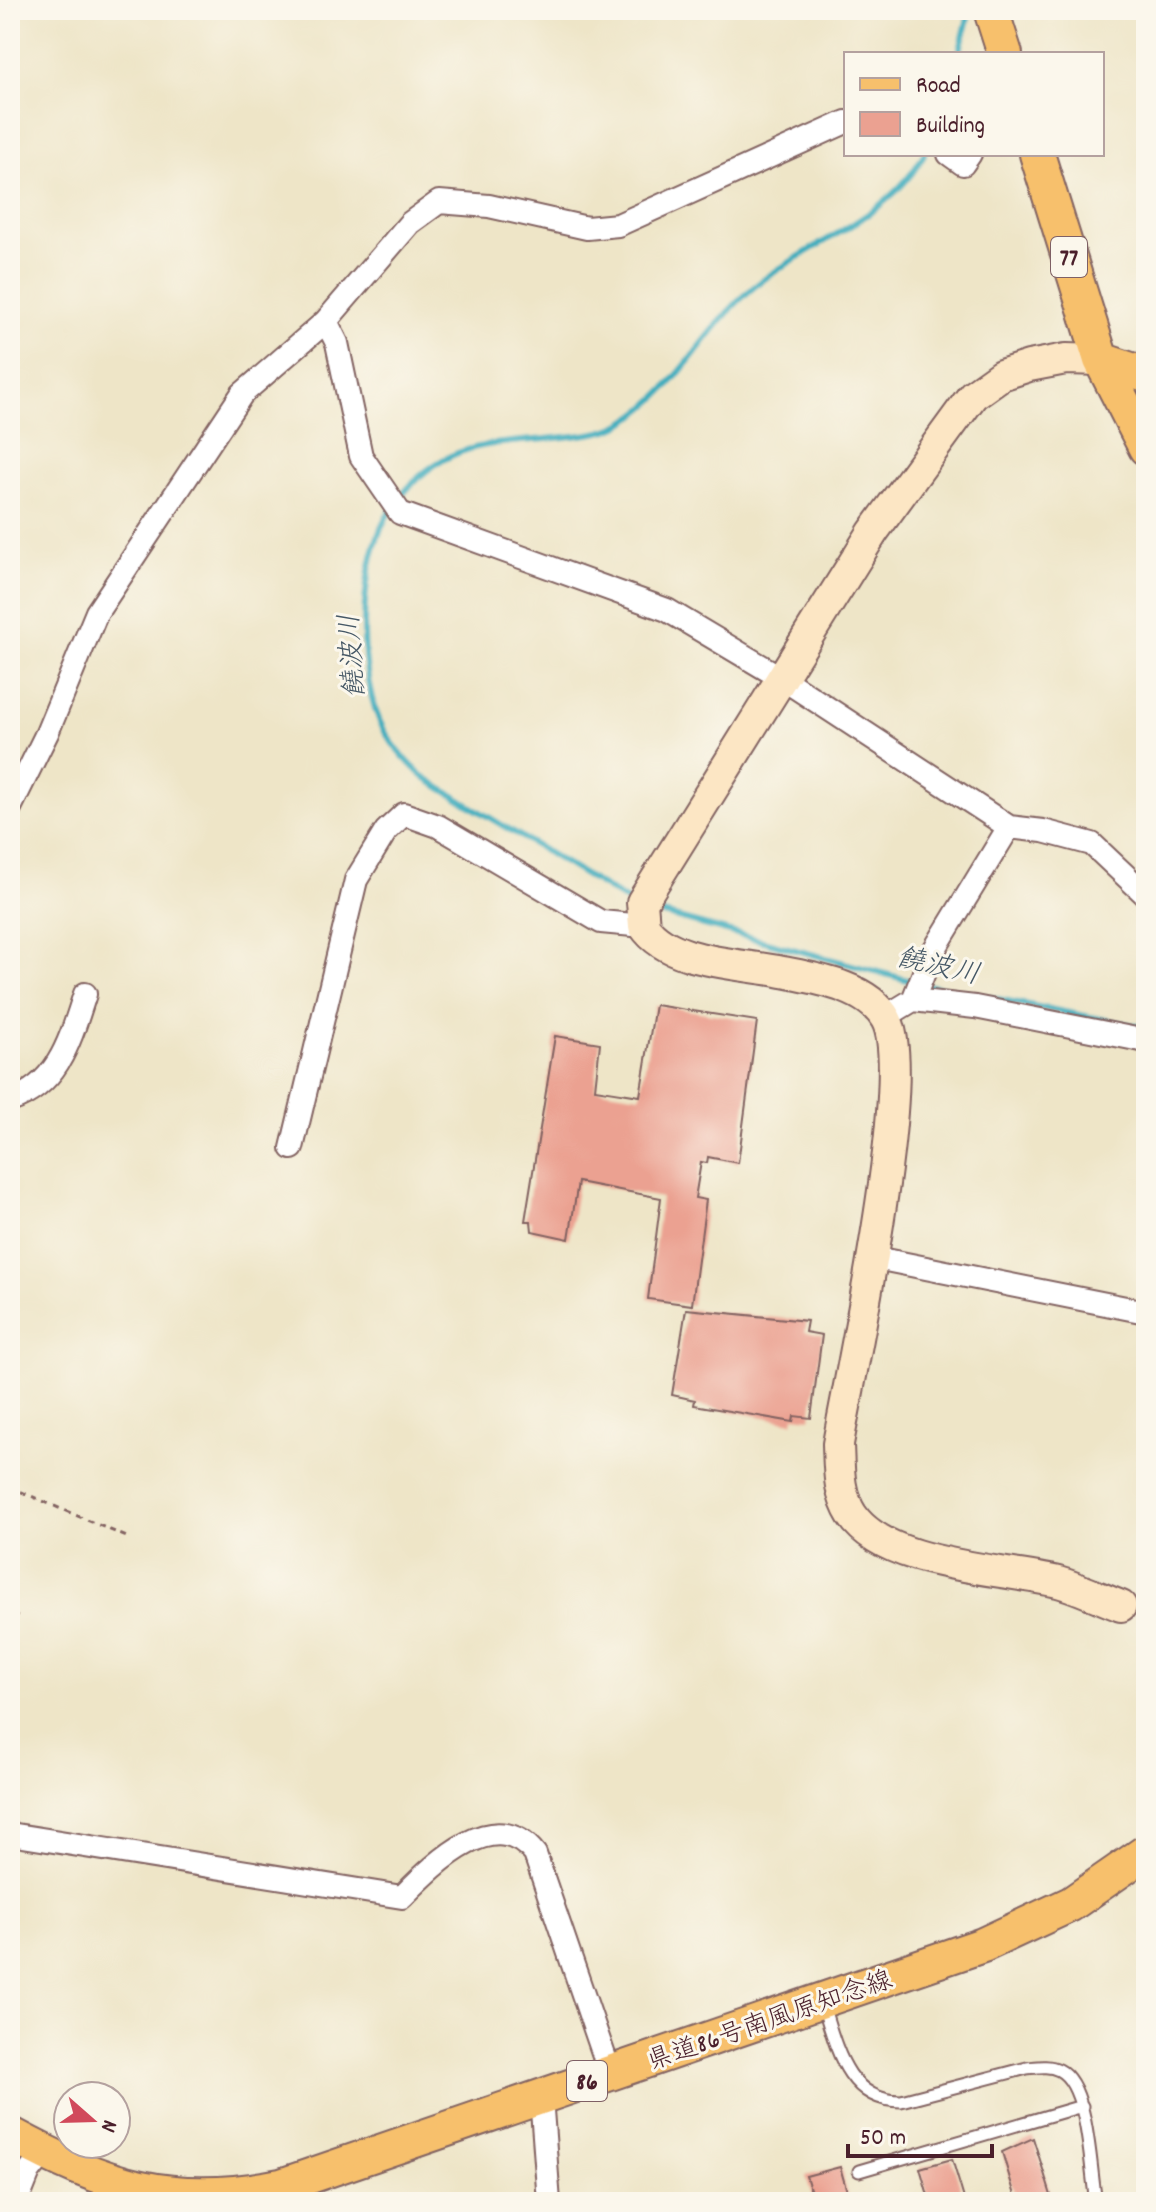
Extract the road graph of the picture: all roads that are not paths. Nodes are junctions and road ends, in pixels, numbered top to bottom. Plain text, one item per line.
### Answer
1 (991, 10) edge
2 (1004, 52) edge
3 (844, 123) edge
4 (952, 156) edge
5 (969, 156) edge
6 (1038, 156) edge
7 (326, 321) junction
8 (1101, 360) junction
9 (1146, 375) edge
10 (1146, 448) edge
11 (783, 679) junction
12 (10, 808) edge
13 (1009, 827) junction
14 (1146, 895) edge
15 (644, 926) junction
16 (85, 994) dead end
17 (916, 994) junction
18 (885, 1017) junction
19 (1146, 1041) edge
20 (10, 1101) edge
21 (292, 1148) dead end
22 (871, 1257) junction
23 (1146, 1312) edge
24 (1121, 1606) dead end
25 (10, 1834) edge
26 (1146, 1852) edge
27 (822, 2002) junction
28 (610, 2073) junction
29 (541, 2097) junction
30 (1082, 2106) junction
31 (10, 2134) edge
32 (44, 2153) junction
33 (859, 2171) dead end
34 (17, 2202) edge
35 (549, 2202) edge
36 (1096, 2202) edge

1 - 2 main road
3 - 7 street
4 - 5 street
6 - 8 main road, 77
7 - 11 street
7 - 12 street
8 - 9 main road
8 - 10 main road, 77
8 - 11 street
11 - 13 street
11 - 15 street
13 - 14 street
13 - 17 street
15 - 18 street
15 - 21 street
16 - 20 street
17 - 18 street
17 - 19 street
18 - 22 street
22 - 23 street
22 - 24 street
25 - 28 street
26 - 27 main road, 県道86号南風原知念線 / 86
27 - 28 main road, 県道86号南風原知念線 / 86
27 - 30 lane
28 - 29 main road, 県道86号南風原知念線 / 86
29 - 32 main road, 県道86号南風原知念線 / 86
29 - 35 street
30 - 33 lane
30 - 36 lane
31 - 32 main road, 県道86号南風原知念線 / 86
32 - 34 street

